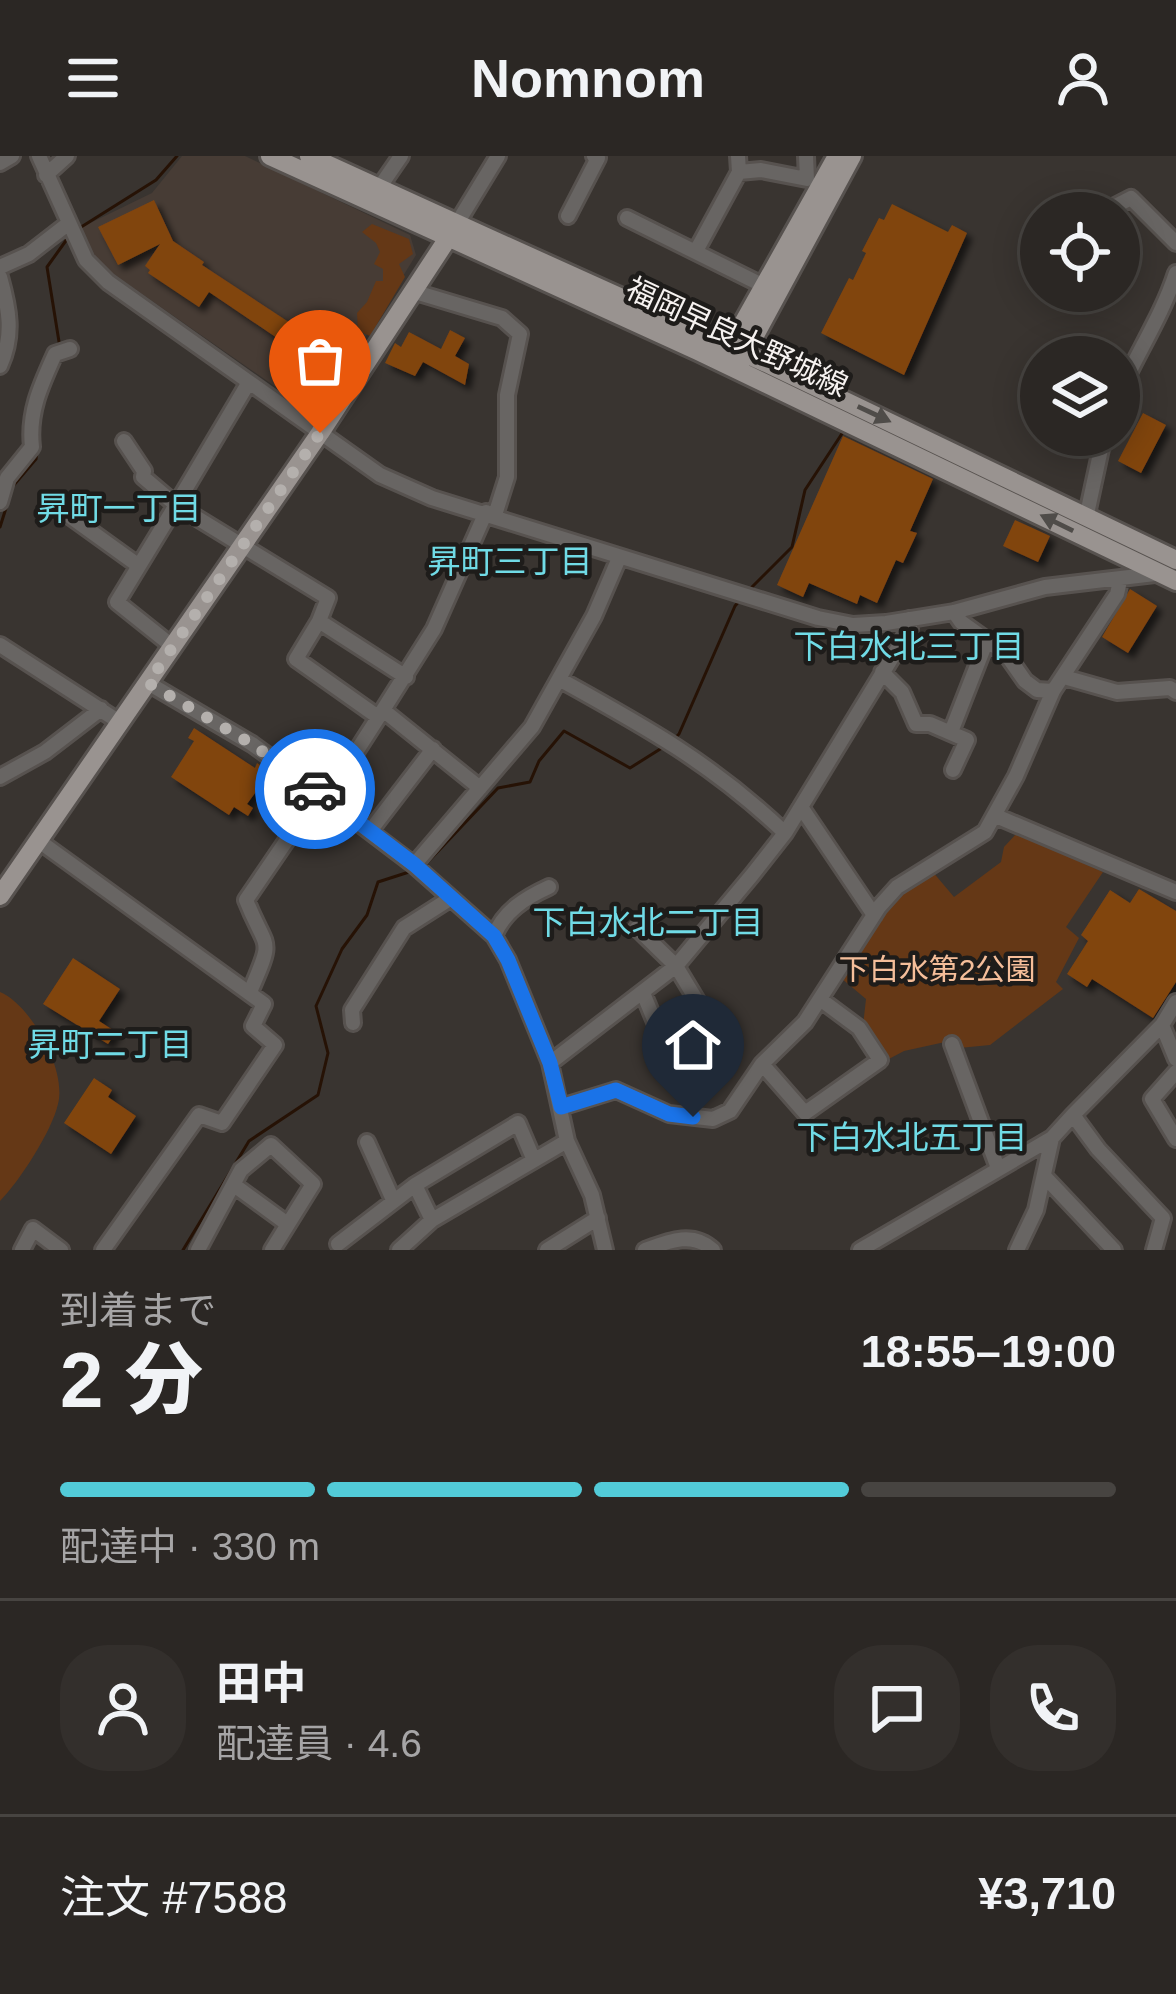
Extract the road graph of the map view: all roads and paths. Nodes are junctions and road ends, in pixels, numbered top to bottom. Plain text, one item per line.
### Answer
1 (12, 156) edge
2 (38, 156) edge
3 (67, 156) edge
4 (270, 156) edge
5 (309, 156) edge
6 (401, 156) edge
7 (498, 156) edge
8 (593, 156) edge
9 (806, 156) edge
10 (837, 156) edge
11 (853, 156) edge
12 (0, 163) edge
13 (739, 164) edge
14 (46, 175) junction
15 (379, 188) junction
16 (1140, 207) edge
17 (568, 216) dead end
18 (627, 218) dead end
19 (69, 223) junction
20 (452, 232) junction
21 (1176, 243) edge
22 (696, 251) junction
23 (0, 267) edge
24 (1176, 273) edge
25 (0, 277) edge
26 (762, 285) junction
27 (412, 291) junction
28 (4, 310) edge
29 (1140, 347) edge
30 (70, 349) dead end
31 (733, 359) junction
32 (0, 366) edge
33 (249, 382) junction
34 (320, 433) junction
35 (124, 441) dead end
36 (1099, 456) edge
37 (0, 502) edge
38 (176, 505) junction
39 (491, 513) junction
40 (1087, 514) junction
41 (68, 519) dead end
42 (242, 545) junction
43 (619, 558) junction
44 (139, 566) junction
45 (1173, 571) edge
46 (1120, 580) junction
47 (954, 612) junction
48 (909, 619) junction
49 (319, 621) junction
50 (987, 640) junction
51 (0, 645) edge
52 (172, 646) junction
53 (882, 672) junction
54 (406, 677) junction
55 (1064, 677) junction
56 (559, 679) junction
57 (148, 683) junction
58 (1174, 685) edge
59 (1053, 691) junction
60 (101, 709) junction
61 (380, 714) junction
62 (122, 723) junction
63 (952, 732) junction
64 (433, 749) junction
65 (347, 766) dead end
66 (952, 770) dead end
67 (0, 777) edge
68 (480, 788) junction
69 (320, 793) junction
70 (801, 807) junction
71 (996, 816) junction
72 (370, 831) junction
73 (785, 833) junction
74 (39, 841) junction
75 (415, 865) junction
76 (549, 887) dead end
77 (1176, 892) edge
78 (0, 896) edge
79 (451, 898) junction
80 (874, 915) junction
81 (638, 928) dead end
82 (494, 936) junction
83 (676, 966) junction
84 (250, 992) junction
85 (643, 993) junction
86 (820, 999) junction
87 (1176, 1002) edge
88 (708, 1019) dead end
89 (353, 1023) dead end
90 (1162, 1025) junction
91 (661, 1034) dead end
92 (952, 1044) dead end
93 (1176, 1059) edge
94 (550, 1063) junction
95 (762, 1064) junction
96 (1176, 1072) edge
97 (561, 1107) junction
98 (1073, 1115) junction
99 (1052, 1138) junction
100 (1176, 1139) edge
101 (567, 1141) junction
102 (367, 1142) dead end
103 (533, 1158) junction
104 (998, 1168) junction
105 (1046, 1178) junction
106 (234, 1184) junction
107 (415, 1185) junction
108 (393, 1200) junction
109 (598, 1218) junction
110 (432, 1220) junction
111 (1170, 1222) edge
112 (286, 1223) junction
113 (338, 1244) dead end
114 (22, 1250) edge
115 (61, 1250) edge
116 (103, 1250) edge
117 (198, 1250) edge
118 (272, 1250) edge
119 (399, 1250) edge
120 (547, 1250) edge
121 (605, 1250) edge
122 (645, 1250) edge
123 (713, 1250) edge
124 (860, 1250) edge
125 (1005, 1250) edge
126 (1018, 1250) edge
127 (1114, 1250) edge
128 (1154, 1250) edge

1 - 12 street
2 - 14 street
3 - 14 street
4 - 20 main road, 福岡早良大野城線
5 - 15 main road, 福岡早良大野城線
6 - 15 street
7 - 20 street
8 - 17 street
9 - 13 street
10 - 26 main road
11 - 31 main road
13 - 22 street
14 - 19 street
15 - 20 main road, 福岡早良大野城線
16 - 21 street
18 - 22 street
19 - 23 street
19 - 33 street
20 - 27 main road
20 - 31 main road, 福岡早良大野城線
22 - 26 street
24 - 29 street
25 - 28 street
26 - 31 main road
27 - 34 main road
27 - 39 street
28 - 32 street
30 - 37 street
31 -> 40 main road, 福岡早良大野城線
45 -> 31 main road, 福岡早良大野城線
33 - 34 street
33 - 38 street
34 - 39 street
34 - 42 main road
35 - 38 street
36 - 40 street
38 - 42 street
38 - 44 street
39 - 43 street
39 - 54 street
40 - 45 main road, 福岡早良大野城線
41 - 44 street
42 - 49 street
42 - 52 main road
43 - 48 street
43 - 56 street
44 - 52 street
45 - 46 street
46 - 47 street
46 - 55 street
47 - 48 street
47 - 50 street
48 - 53 street
49 - 54 street
49 - 61 street
50 - 59 street
50 - 63 street
51 - 60 street
52 - 57 main road
53 - 63 street
53 - 70 street
54 - 61 street
55 - 58 street
55 - 59 street
56 - 68 street
56 - 73 street
57 - 62 main road
57 - 69 street
59 - 71 street
60 - 62 street
60 - 67 street
61 - 64 street
61 - 65 street
62 - 74 main road
63 - 66 street
64 - 68 street
64 - 72 street
68 - 75 street
69 - 72 street
69 - 84 street
70 - 73 street
70 - 80 street
71 - 77 street
71 - 80 street
72 - 75 street
73 - 83 street
74 - 78 main road
74 - 84 street
75 - 79 street
76 - 82 street
79 - 82 street
79 - 89 street
80 - 86 street
81 - 83 street
82 - 94 street
83 - 85 street
83 - 88 street
84 - 116 street
85 - 91 street
85 - 94 street
86 - 95 street
86 - 95 street
87 - 90 street
90 - 93 street
90 - 98 street
92 - 104 street
94 - 97 street
95 - 97 street
96 - 100 street
97 - 101 street
98 - 99 street
98 - 111 street
99 - 104 street
99 - 105 street
101 - 103 street
101 - 109 street
102 - 108 street
103 - 107 street
103 - 110 street
104 - 124 street
105 - 126 street
105 - 127 street
106 - 112 street
106 - 112 street
106 - 117 street
107 - 108 street
107 - 110 street
108 - 113 street
109 - 120 street
109 - 121 street
110 - 119 street
111 - 128 street
112 - 118 street
114 - 115 street
122 - 123 street
125 - 126 street

